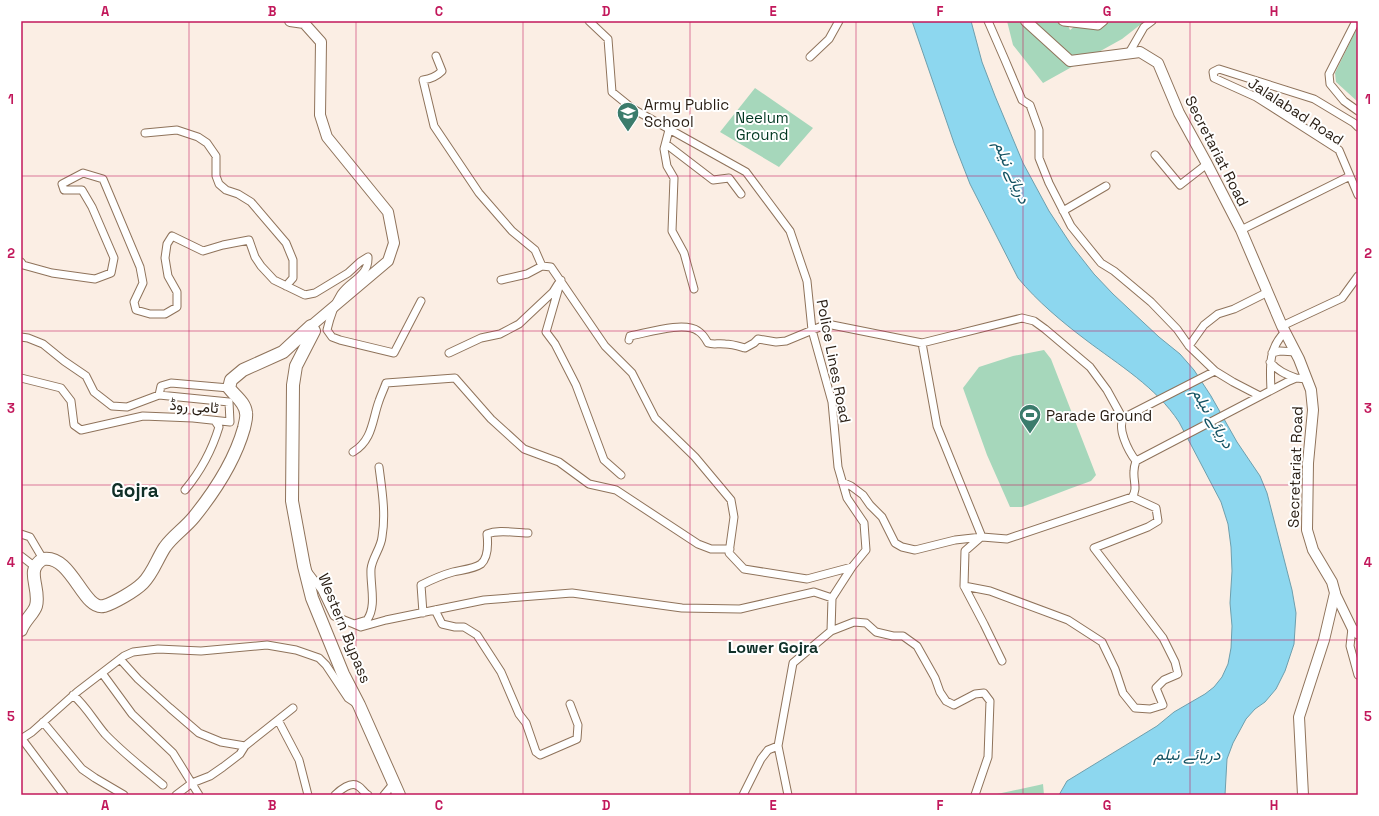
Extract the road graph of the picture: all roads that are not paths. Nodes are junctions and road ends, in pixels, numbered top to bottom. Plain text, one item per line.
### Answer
1 (290, 21) edge
2 (589, 21) edge
3 (839, 21) edge
4 (988, 21) edge
5 (1026, 21) edge
6 (1062, 21) edge
7 (1104, 21) edge
8 (1152, 21) edge
9 (1356, 21) edge
10 (1129, 53) junction
11 (436, 56) dead end
12 (810, 57) dead end
13 (1358, 111) edge
14 (1358, 127) edge
15 (669, 130) junction
16 (145, 133) dead end
17 (666, 144) junction
18 (1155, 155) dead end
19 (1207, 164) junction
20 (1350, 176) junction
21 (1106, 186) dead end
22 (741, 194) dead end
23 (1358, 195) edge
24 (1063, 211) junction
25 (1240, 230) junction
26 (21, 262) edge
27 (542, 266) junction
28 (1358, 276) edge
29 (501, 280) dead end
30 (561, 280) junction
31 (286, 286) junction
32 (694, 289) dead end
33 (1268, 292) junction
34 (422, 301) dead end
35 (333, 309) junction
36 (312, 326) junction
37 (1284, 329) junction
38 (812, 330) junction
39 (21, 338) edge
40 (629, 340) dead end
41 (922, 343) junction
42 (1189, 346) junction
43 (1296, 352) junction
44 (450, 353) dead end
45 (1272, 353) junction
46 (1270, 362) junction
47 (1214, 372) junction
48 (21, 378) edge
49 (1296, 378) junction
50 (1307, 379) junction
51 (229, 388) junction
52 (1271, 390) junction
53 (159, 395) junction
54 (1257, 398) junction
55 (1123, 419) junction
56 (215, 421) junction
57 (353, 452) dead end
58 (1136, 461) junction
59 (379, 467) dead end
60 (621, 475) dead end
61 (842, 482) junction
62 (184, 490) dead end
63 (1132, 497) junction
64 (528, 533) dead end
65 (21, 534) edge
66 (982, 537) junction
67 (730, 549) junction
68 (21, 556) edge
69 (39, 563) junction
70 (304, 566) junction
71 (852, 567) junction
72 (964, 586) junction
73 (1335, 593) junction
74 (832, 598) junction
75 (435, 610) junction
76 (423, 613) junction
77 (354, 624) junction
78 (21, 630) edge
79 (831, 631) junction
80 (1355, 631) edge
81 (120, 659) junction
82 (1002, 662) dead end
83 (102, 672) junction
84 (1358, 675) edge
85 (73, 695) junction
86 (570, 704) dead end
87 (359, 705) junction
88 (293, 708) dead end
89 (278, 720) junction
90 (42, 722) junction
91 (21, 739) edge
92 (245, 746) junction
93 (778, 746) junction
94 (192, 783) junction
95 (394, 783) junction
96 (163, 785) dead end
97 (64, 795) edge
98 (124, 795) edge
99 (176, 795) edge
100 (199, 795) edge
101 (308, 795) edge
102 (335, 795) edge
103 (368, 795) edge
104 (384, 795) edge
105 (400, 795) edge
106 (743, 795) edge
107 (788, 795) edge
108 (975, 795) edge
109 (1303, 795) edge

1 - 35 main road
2 - 15 street, Police Lines Road
3 - 12 street
4 - 24 street
5 - 10 main road, Secretariat Road
6 - 7 street
8 - 10 street
9 - 13 street
10 - 19 main road, Secretariat Road
11 - 27 street
14 - 20 street, Jalalabad Road
15 - 17 street
15 - 38 street, Police Lines Road
16 - 31 street
17 - 22 street
17 - 32 street
18 - 19 street
19 - 25 main road, Secretariat Road
20 - 23 street, Jalalabad Road
20 - 25 street
21 - 24 street
24 - 42 street
25 - 33 main road, Secretariat Road
26 - 31 street
27 - 29 street
27 - 30 street
28 - 37 street
30 - 44 street
30 - 60 street
30 - 67 street
31 - 35 street
33 - 37 main road, Secretariat Road
33 - 42 street
34 - 35 street
35 - 36 main road
36 - 51 highway
36 - 70 highway, Western Bypass
37 - 43 main road, Secretariat Road
37 - 45 street
38 - 40 street
38 - 41 street
38 - 61 street, Police Lines Road
39 - 53 street
41 - 55 street
41 - 66 street
42 - 47 street
43 - 45 street
43 - 50 main road, Secretariat Road
45 - 46 street
46 - 49 street
46 - 52 street
47 - 54 street
47 - 55 street
48 - 56 street, ٹامی روڈ
49 - 50 street
49 - 52 street
50 - 73 main road, Secretariat Road
51 - 53 street, ٹامی روڈ
51 - 69 highway
52 - 54 street
53 - 56 street, ٹامی روڈ
54 - 58 street
55 - 58 street
56 - 62 street
57 - 67 street
58 - 63 street
59 - 77 street
61 - 66 street
61 - 71 street, Police Lines Road
63 - 66 street
63 - 72 street
64 - 76 street
65 - 69 street
66 - 72 street
67 - 71 street
68 - 69 street
69 - 78 highway
70 - 77 street
70 - 87 highway, Western Bypass
71 - 74 street, Police Lines Road
72 - 82 street
73 - 80 street
73 - 109 main road
74 - 75 street
74 - 79 street
75 - 76 street
75 - 86 street
76 - 77 street
79 - 93 street
79 - 108 street
80 - 84 street
81 - 83 street
81 - 87 street
81 - 92 street
83 - 85 street
83 - 94 street
85 - 90 street
85 - 96 street
87 - 95 highway, Western Bypass
88 - 89 street
89 - 92 street
89 - 101 street
90 - 91 street
90 - 98 street
91 - 97 street
92 - 94 street
93 - 106 street
93 - 107 street
94 - 99 street
94 - 100 street
95 - 104 street
95 - 105 highway, Western Bypass
102 - 103 street

